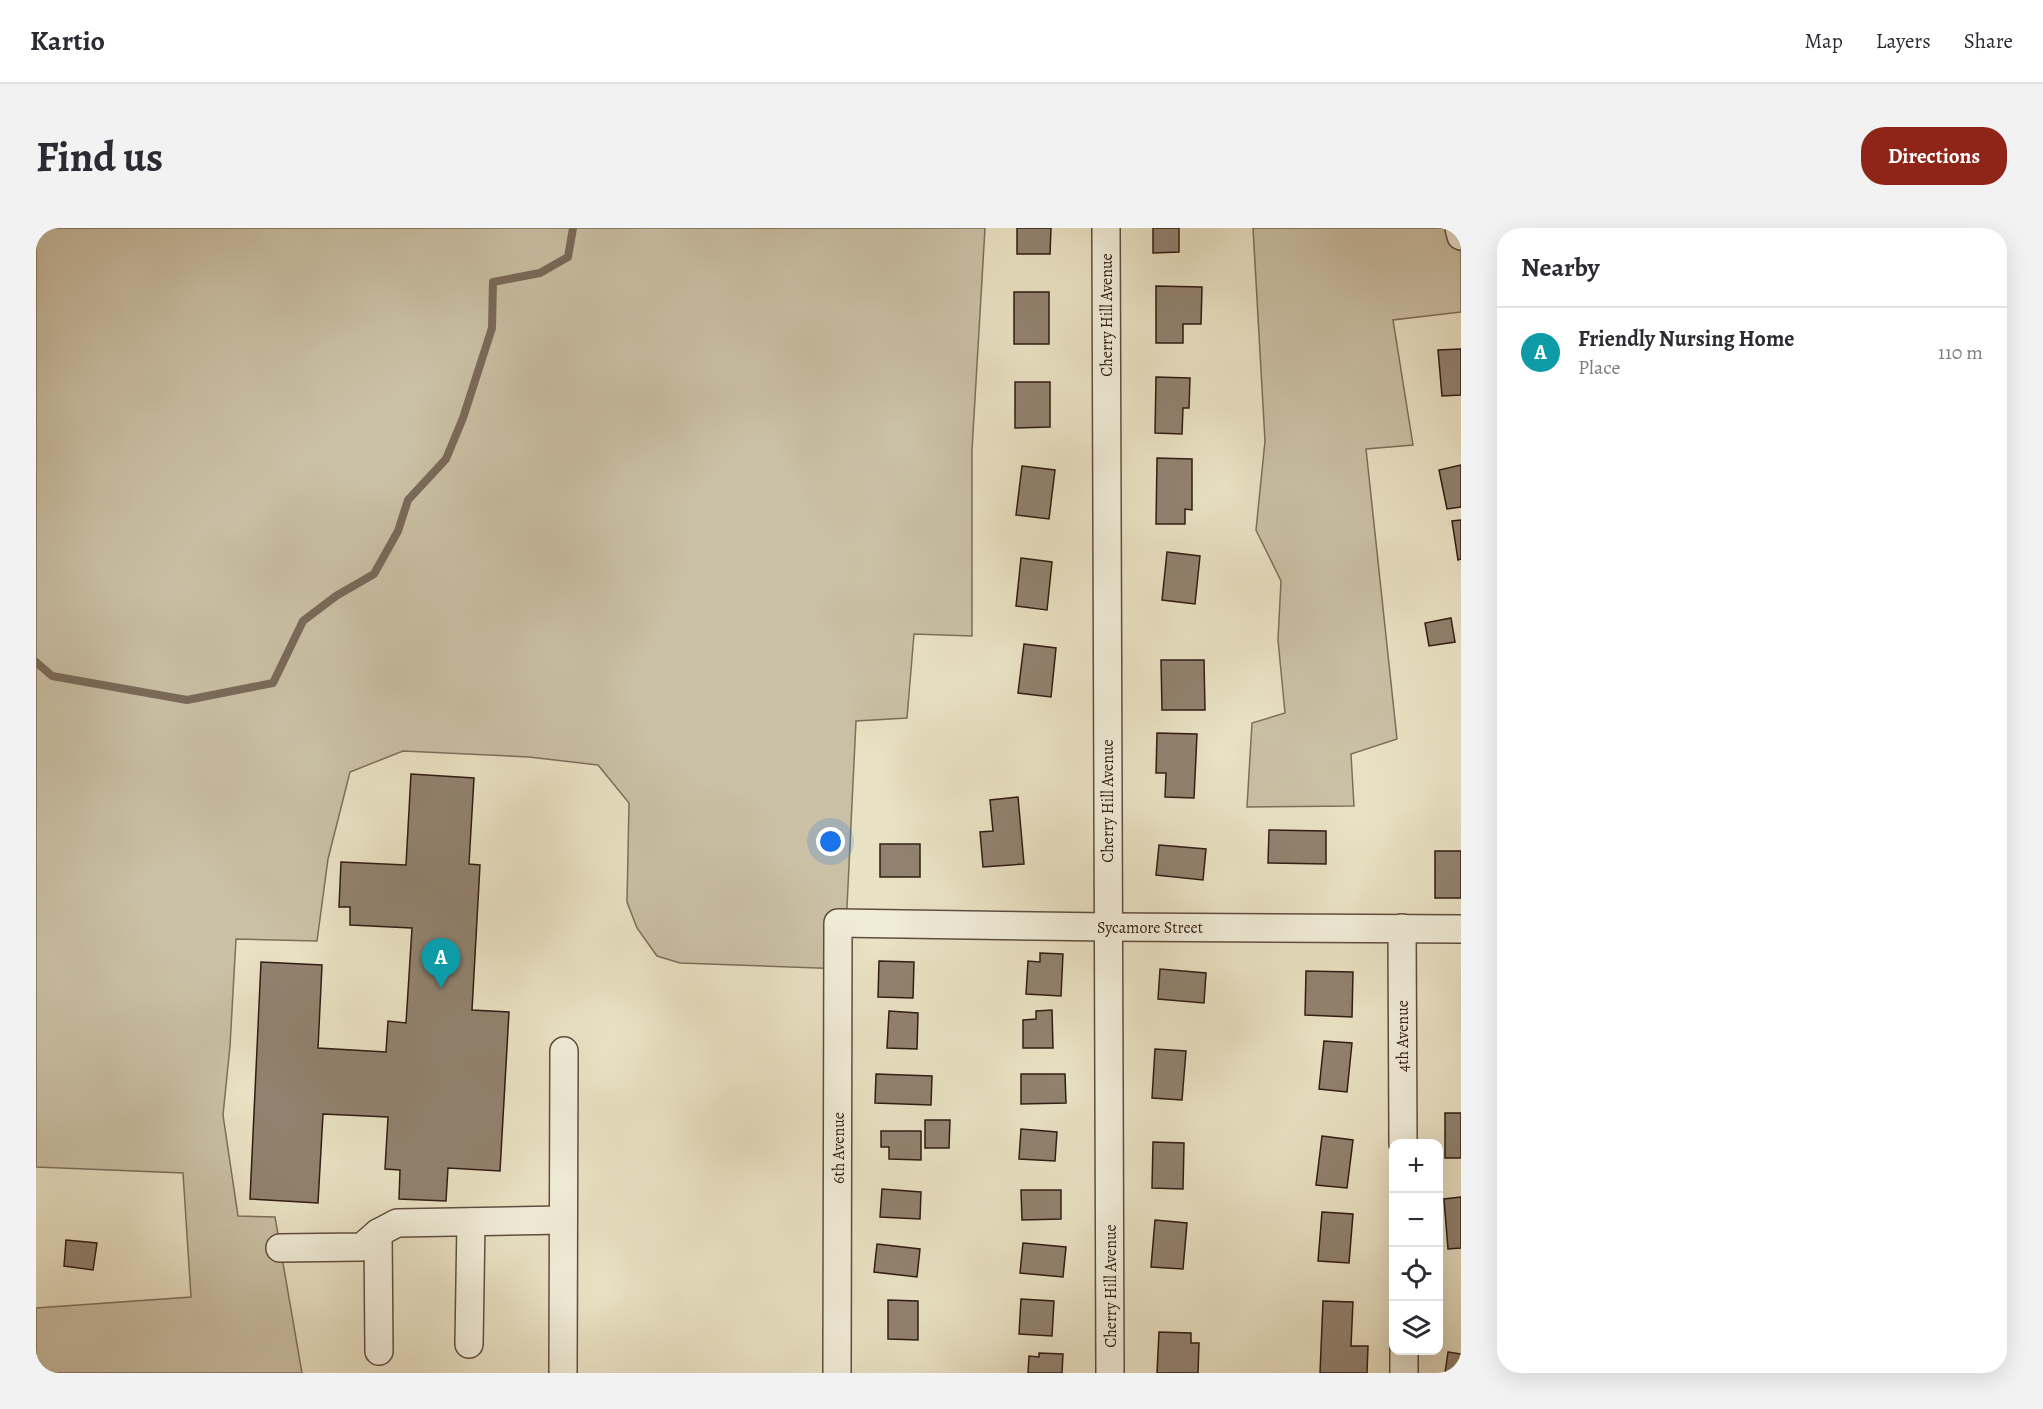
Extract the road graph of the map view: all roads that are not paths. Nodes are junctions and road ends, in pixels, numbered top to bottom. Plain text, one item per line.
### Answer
1 (1106, 228) edge
2 (1459, 228) edge
3 (1461, 236) edge
4 (838, 923) joint
5 (1108, 927) junction
6 (1402, 928) junction
7 (1461, 929) edge
8 (564, 1051) dead end
9 (1403, 1139) edge
10 (563, 1220) junction
11 (471, 1222) junction
12 (378, 1233) junction
13 (280, 1248) dead end
14 (469, 1344) dead end
15 (379, 1351) dead end
16 (1404, 1355) edge
17 (563, 1373) edge
18 (837, 1373) edge
19 (1110, 1373) edge
20 (1404, 1373) edge

1 - 5 street, Cherry Hill Avenue
2 - 3 street
4 - 5 street, Sycamore Street
4 - 18 street, 6th Avenue
5 - 6 street, Sycamore Street
5 - 19 street, Cherry Hill Avenue
6 - 7 street, Sycamore Street
6 - 9 street, 4th Avenue
8 - 10 street
10 - 11 street
10 - 17 street
11 - 12 street
11 - 14 street
12 - 13 street
12 - 15 street
16 - 20 street

